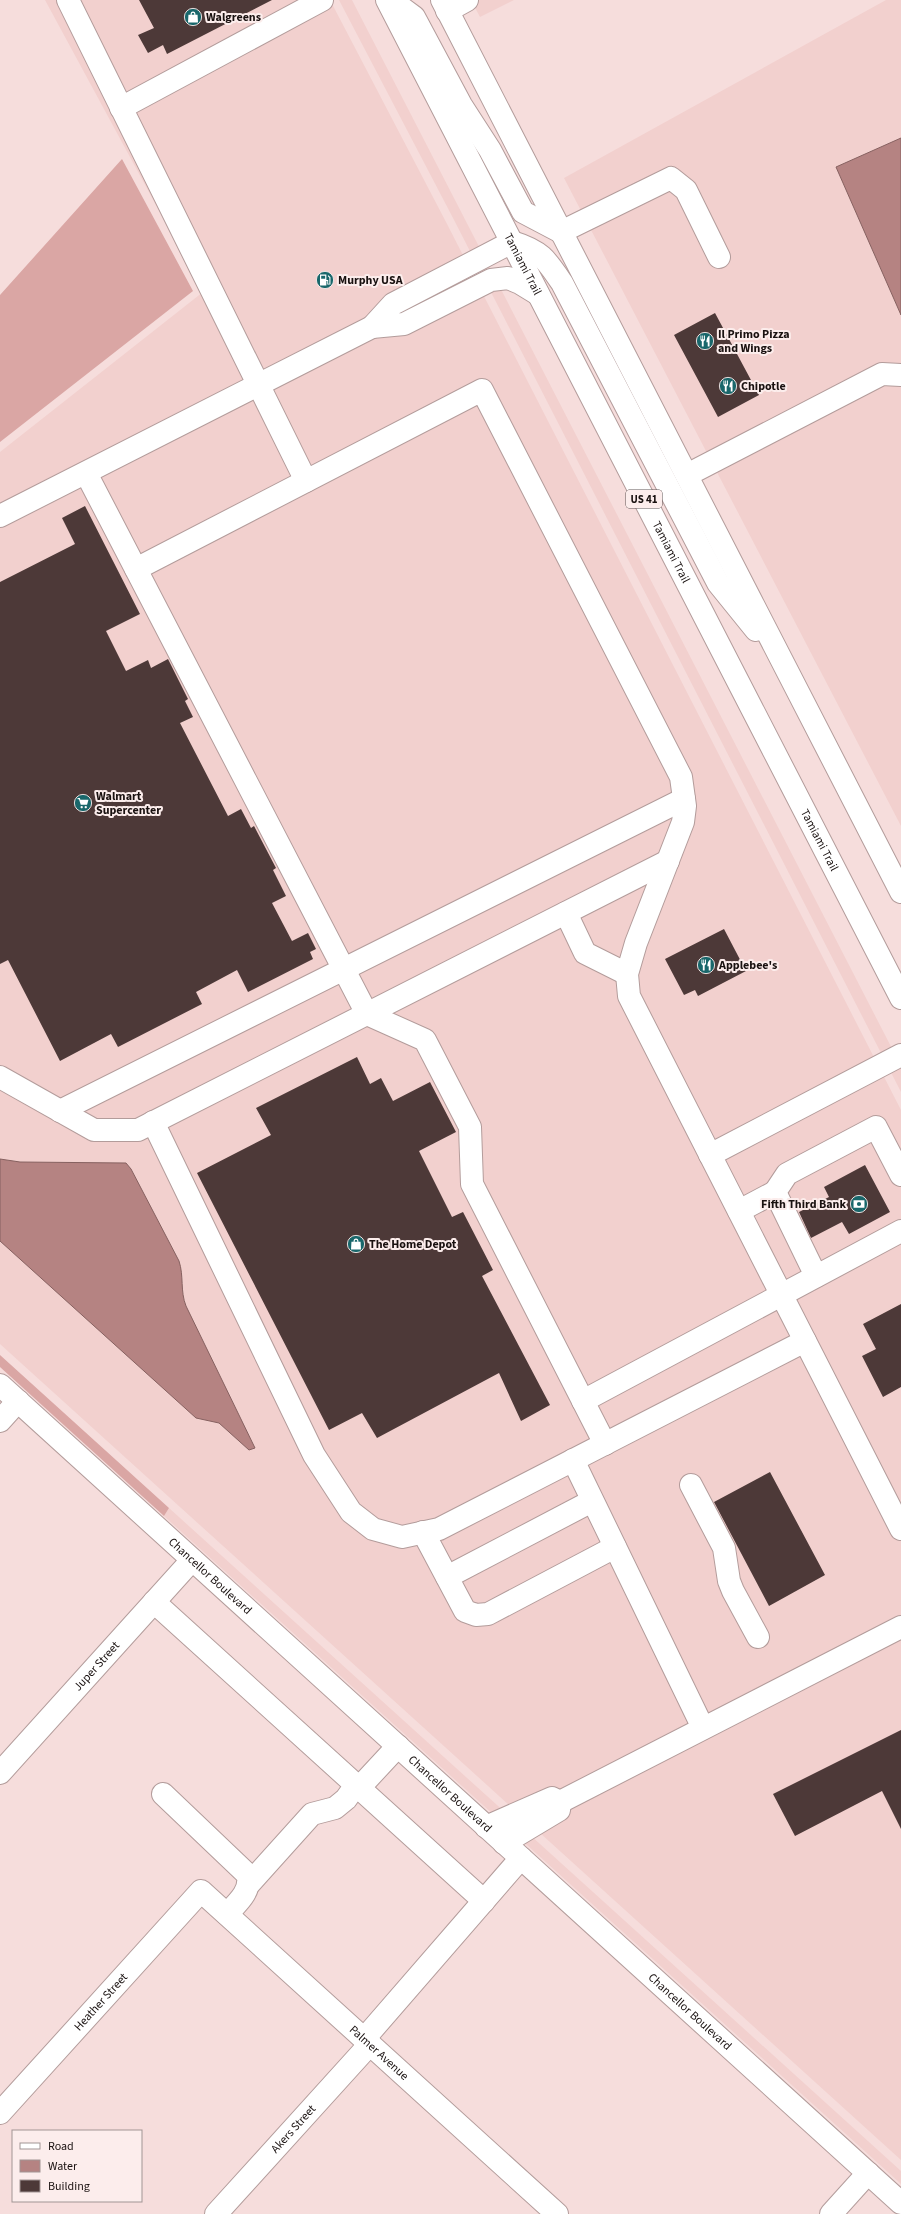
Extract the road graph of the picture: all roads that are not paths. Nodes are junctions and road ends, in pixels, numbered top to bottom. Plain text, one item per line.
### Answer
1 (68, 0) edge
2 (322, 0) edge
3 (387, 0) edge
4 (391, 0) edge
5 (467, 0) edge
6 (444, 5) edge
7 (291, 7) edge
8 (121, 108) junction
9 (561, 232) junction
10 (512, 242) junction
11 (719, 257) dead end
12 (538, 294) junction
13 (372, 327) junction
14 (901, 375) edge
15 (258, 385) junction
16 (86, 472) junction
17 (687, 475) junction
18 (306, 481) junction
19 (0, 516) edge
20 (136, 569) junction
21 (785, 666) junction
22 (684, 799) junction
23 (668, 861) junction
24 (901, 892) edge
25 (566, 913) junction
26 (344, 969) junction
27 (626, 974) junction
28 (901, 998) edge
29 (367, 1014) junction
30 (901, 1055) edge
31 (0, 1077) edge
32 (60, 1111) junction
33 (154, 1122) junction
34 (710, 1155) junction
35 (901, 1175) edge
36 (774, 1192) junction
37 (739, 1211) junction
38 (901, 1230) edge
39 (816, 1276) junction
40 (781, 1295) junction
41 (805, 1341) junction
42 (0, 1385) edge
43 (18, 1401) junction
44 (583, 1401) junction
45 (0, 1421) edge
46 (605, 1444) junction
47 (573, 1460) junction
48 (691, 1485) dead end
49 (592, 1501) junction
50 (901, 1529) edge
51 (423, 1532) junction
52 (615, 1547) junction
53 (192, 1560) junction
54 (447, 1577) junction
55 (154, 1602) junction
56 (901, 1627) edge
57 (758, 1637) dead end
58 (703, 1728) junction
59 (398, 1746) junction
60 (0, 1773) edge
61 (357, 1787) junction
62 (163, 1794) dead end
63 (560, 1802) junction
64 (486, 1826) junction
65 (504, 1843) junction
66 (521, 1858) junction
67 (250, 1883) junction
68 (201, 1891) joint
69 (484, 1901) junction
70 (227, 1914) junction
71 (367, 2042) junction
72 (0, 2113) edge
73 (868, 2173) junction
74 (901, 2203) edge
75 (217, 2214) edge
76 (557, 2214) edge
77 (831, 2214) edge

1 - 8 main road
2 - 7 main road
3 - 10 main road, Tamiami Trail / US 41
4 - 9 main road
5 - 6 main road
6 - 9 main road
7 - 8 main road
8 - 15 main road
9 - 11 main road
9 - 17 main road
10 - 12 main road, Tamiami Trail / US 41
10 - 13 main road
10 - 21 main road
12 - 13 main road
12 - 28 main road, Tamiami Trail / US 41
13 - 15 main road
14 - 17 main road
15 - 16 main road
15 - 18 main road
16 - 19 main road
16 - 20 main road
17 - 21 main road
18 - 20 main road
18 - 22 main road
20 - 26 main road
21 - 24 main road
22 - 23 main road
22 - 26 main road
23 - 25 main road
23 - 27 main road
25 - 27 main road
25 - 29 main road
26 - 29 main road
26 - 32 main road
27 - 34 main road
29 - 33 main road
29 - 44 main road
30 - 34 main road
31 - 32 main road
32 - 33 main road
33 - 51 main road
34 - 37 main road
35 - 36 main road
36 - 37 main road
36 - 39 main road
37 - 40 main road
38 - 39 main road
39 - 40 main road
40 - 41 main road
40 - 44 main road
41 - 46 main road
41 - 50 main road
42 - 43 main road, Chancellor Boulevard
43 - 45 main road
43 - 53 main road, Chancellor Boulevard
44 - 46 main road
46 - 47 main road
47 - 49 main road
47 - 51 main road
48 - 57 main road
49 - 52 main road
49 - 54 main road
51 - 54 main road
52 - 54 main road
52 - 58 main road
53 - 55 main road, Juper Street
53 - 59 main road, Chancellor Boulevard
55 - 60 main road, Juper Street
55 - 61 main road
56 - 58 main road
58 - 63 main road
59 - 61 main road
59 - 64 main road, Chancellor Boulevard
61 - 67 main road
61 - 69 main road
62 - 67 main road
63 - 64 main road
63 - 65 main road
64 - 65 main road, Chancellor Boulevard
65 - 66 main road, Chancellor Boulevard
66 - 69 main road, Akers Street
66 - 73 main road, Chancellor Boulevard
67 - 70 main road
68 - 70 main road, Palmer Avenue
68 - 72 main road, Heather Street
69 - 71 main road, Akers Street
70 - 71 main road, Palmer Avenue
71 - 75 main road, Akers Street
71 - 76 main road, Palmer Avenue
73 - 74 main road, Chancellor Boulevard
73 - 77 main road

